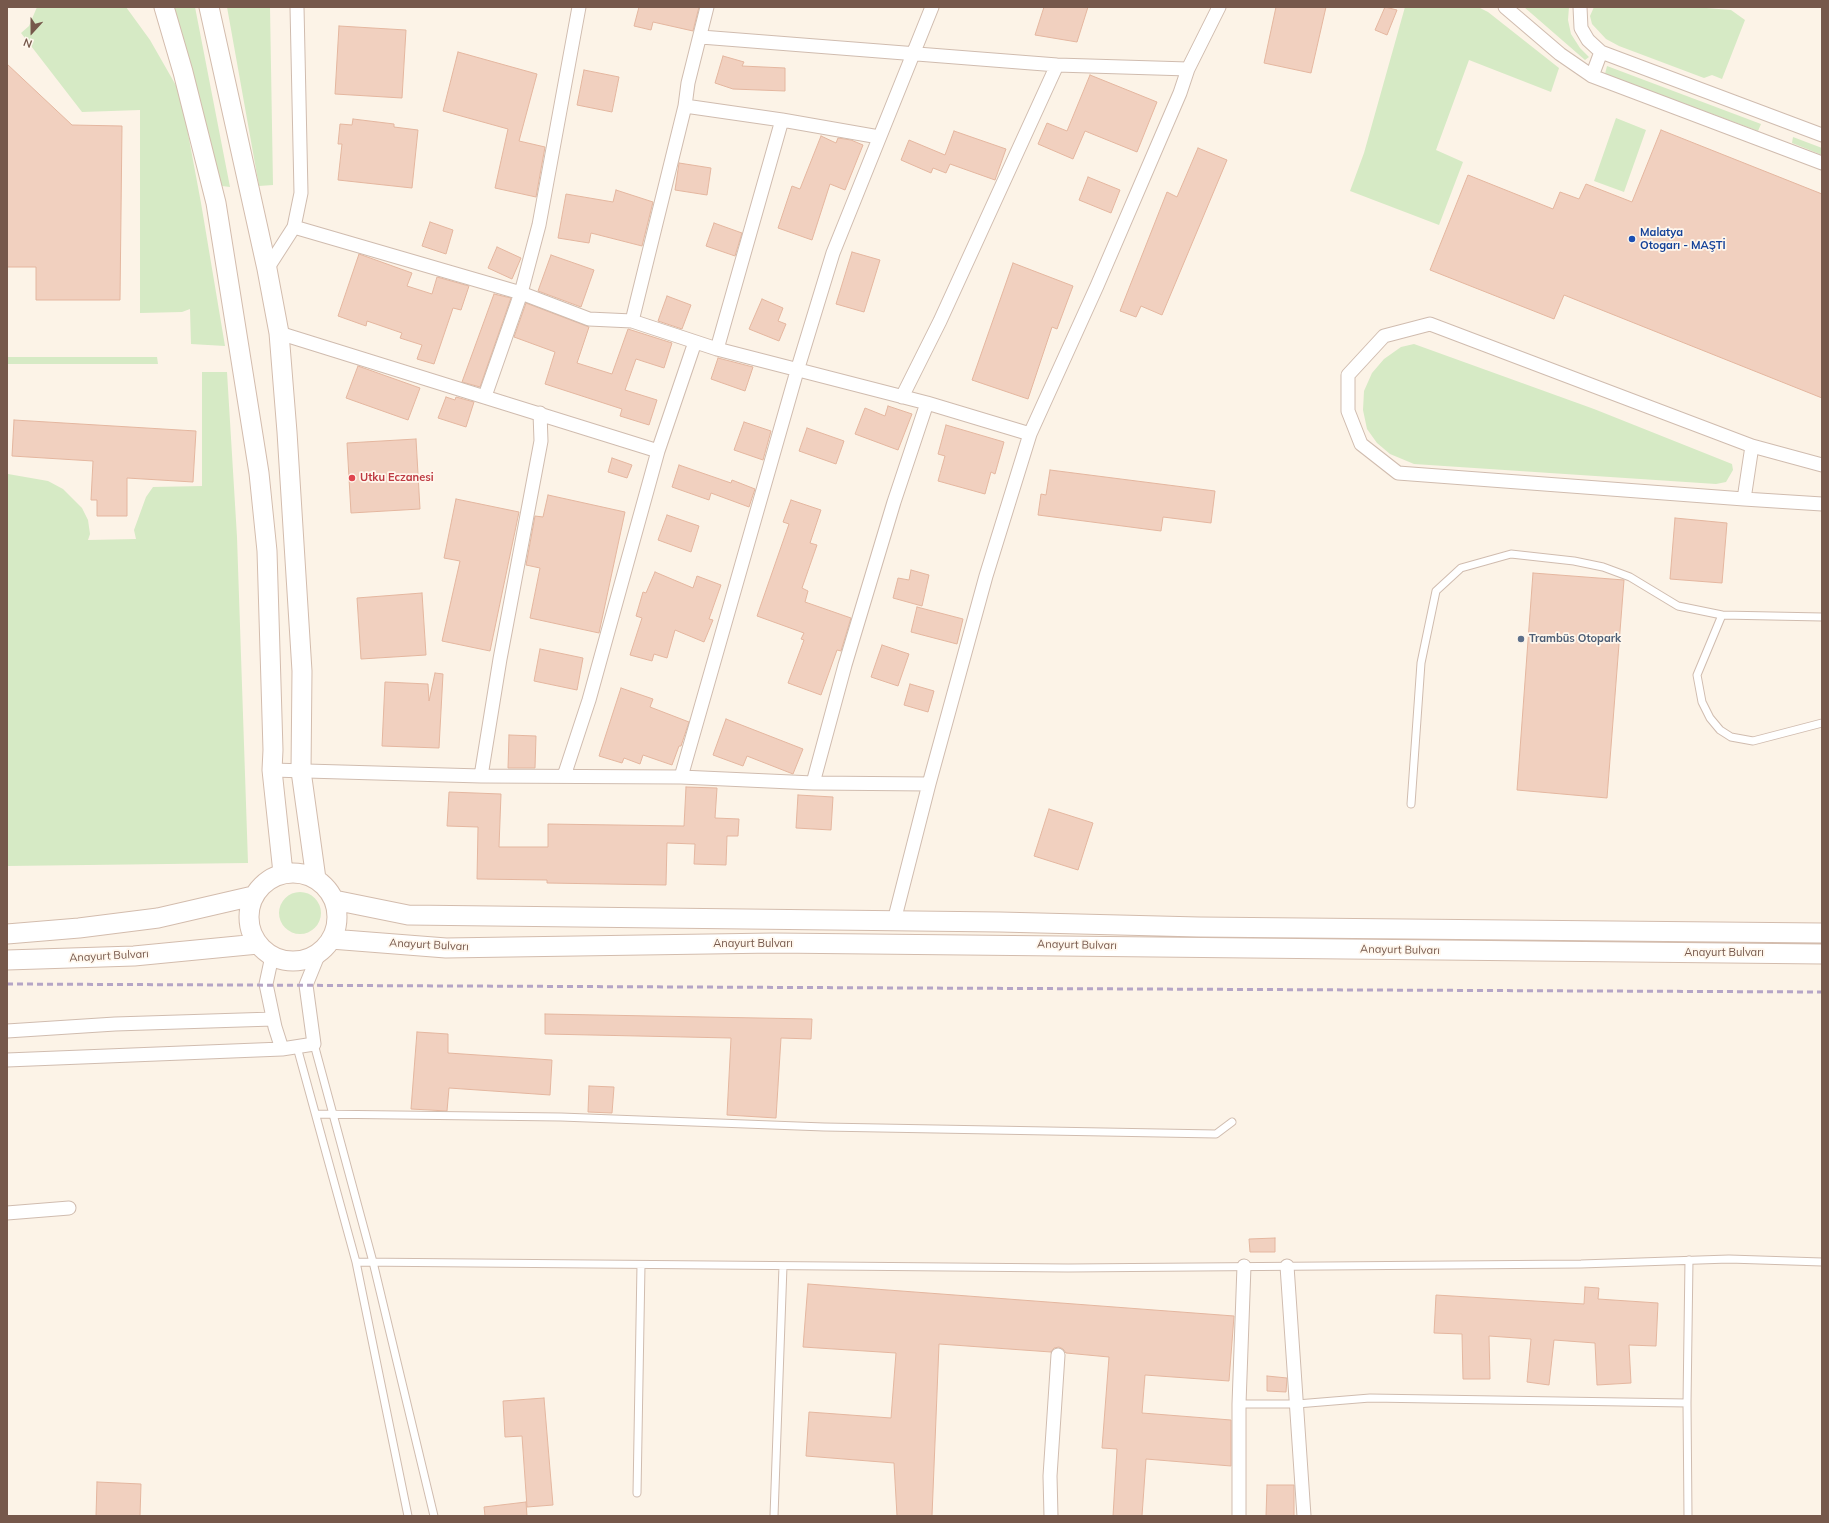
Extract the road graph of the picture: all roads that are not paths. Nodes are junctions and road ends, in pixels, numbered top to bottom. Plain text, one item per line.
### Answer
1 (208, 7) edge
2 (220, 7) edge
3 (297, 7) edge
4 (579, 7) edge
5 (707, 7) edge
6 (932, 7) edge
7 (1218, 7) edge
8 (1505, 7) edge
9 (1580, 7) edge
10 (154, 8) edge
11 (214, 33) junction
12 (701, 36) junction
13 (1601, 52) junction
14 (913, 54) junction
15 (1057, 65) junction
16 (1188, 69) junction
17 (1592, 76) junction
18 (686, 106) junction
19 (782, 120) junction
20 (1822, 134) edge
21 (879, 137) junction
22 (1822, 163) edge
23 (294, 227) junction
24 (267, 268) junction
25 (521, 293) junction
26 (632, 321) junction
27 (279, 333) junction
28 (695, 342) junction
29 (717, 349) junction
30 (797, 371) junction
31 (485, 396) junction
32 (902, 397) junction
33 (927, 403) junction
34 (540, 413) junction
35 (1030, 434) junction
36 (1752, 446) junction
37 (658, 451) junction
38 (1822, 465) edge
39 (1744, 499) junction
40 (1822, 504) edge
41 (1722, 615) junction
42 (1822, 617) edge
43 (1822, 723) edge
44 (272, 770) junction
45 (301, 771) junction
46 (481, 776) junction
47 (564, 776) junction
48 (681, 777) junction
49 (813, 783) junction
50 (929, 784) junction
51 (1411, 804) dead end
52 (283, 873) junction
53 (316, 879) junction
54 (253, 896) junction
55 (334, 900) junction
56 (894, 921) junction
57 (1822, 933) edge
58 (7, 934) edge
59 (331, 939) junction
60 (265, 950) junction
61 (319, 953) junction
62 (1822, 954) edge
63 (7, 960) edge
64 (273, 1019) junction
65 (7, 1031) edge
66 (314, 1044) junction
67 (297, 1047) junction
68 (282, 1049) junction
69 (7, 1060) edge
70 (316, 1114) junction
71 (334, 1114) junction
72 (1232, 1122) dead end
73 (69, 1208) dead end
74 (7, 1213) edge
75 (1689, 1260) junction
76 (356, 1262) junction
77 (373, 1262) junction
78 (1822, 1262) edge
79 (642, 1265) junction
80 (783, 1266) junction
81 (1244, 1266) junction
82 (1287, 1266) junction
83 (1058, 1354) dead end
84 (1687, 1403) junction
85 (1239, 1404) junction
86 (1297, 1404) junction
87 (636, 1492) dead end
88 (408, 1516) edge
89 (434, 1516) edge
90 (774, 1516) edge
91 (1051, 1516) edge
92 (1239, 1516) edge
93 (1304, 1516) edge
94 (1688, 1516) edge

1 - 11 main road
2 - 11 main road
3 - 23 street
4 - 25 street
5 - 12 street
6 - 14 street
7 - 16 street
8 - 17 street
9 - 13 street
10 - 44 main road
11 - 24 main road
12 - 14 street
12 - 18 street
13 - 17 street
13 - 20 street
14 - 15 street
14 - 21 street
15 - 16 street
15 - 32 street
16 - 35 street
17 - 22 street
18 - 19 street
18 - 26 street
19 - 21 street
19 - 29 street
21 - 30 street
23 - 24 street
23 - 25 street
24 - 27 main road
25 - 26 street
25 - 31 street
26 - 28 street
27 - 31 street
27 - 45 main road
28 - 29 street
28 - 37 street
29 - 30 street
30 - 32 street
30 - 48 street
31 - 34 street
32 - 33 street
33 - 35 street
33 - 49 street
34 - 37 street
34 - 46 street
35 - 50 street
36 - 38 street
36 - 39 street
36 - 39 street
37 - 47 street
39 - 40 street
41 - 42 lane
41 - 43 lane
41 - 51 lane
44 - 45 street
44 - 52 main road
45 - 46 street
45 - 53 main road
46 - 47 street
47 - 48 street
48 - 49 street
49 - 50 street
50 - 56 street
52 - 53 main road
52 - 54 main road
53 - 55 main road
54 - 58 main road
54 - 60 main road
55 - 56 main road, Anayurt Bulvarı
55 - 59 main road
56 - 57 main road, Anayurt Bulvarı
59 - 61 main road
59 - 62 main road, Anayurt Bulvarı
60 - 61 main road
60 - 63 main road, Anayurt Bulvarı
60 - 64 street
61 - 66 street
64 - 65 street
64 - 68 street
66 - 67 street
66 - 71 lane
67 - 68 street
67 - 70 lane
68 - 69 street
70 - 71 lane
70 - 76 lane
71 - 72 lane
71 - 77 lane
73 - 74 street
75 - 78 lane
75 - 82 lane
75 - 84 lane
76 - 77 lane
76 - 88 lane
77 - 79 lane
77 - 89 lane
79 - 80 lane
79 - 87 lane
80 - 81 lane
80 - 90 lane
81 - 82 lane
81 - 85 street
82 - 86 street
83 - 91 street
84 - 86 lane
84 - 94 lane
85 - 86 lane
85 - 92 street
86 - 93 street

